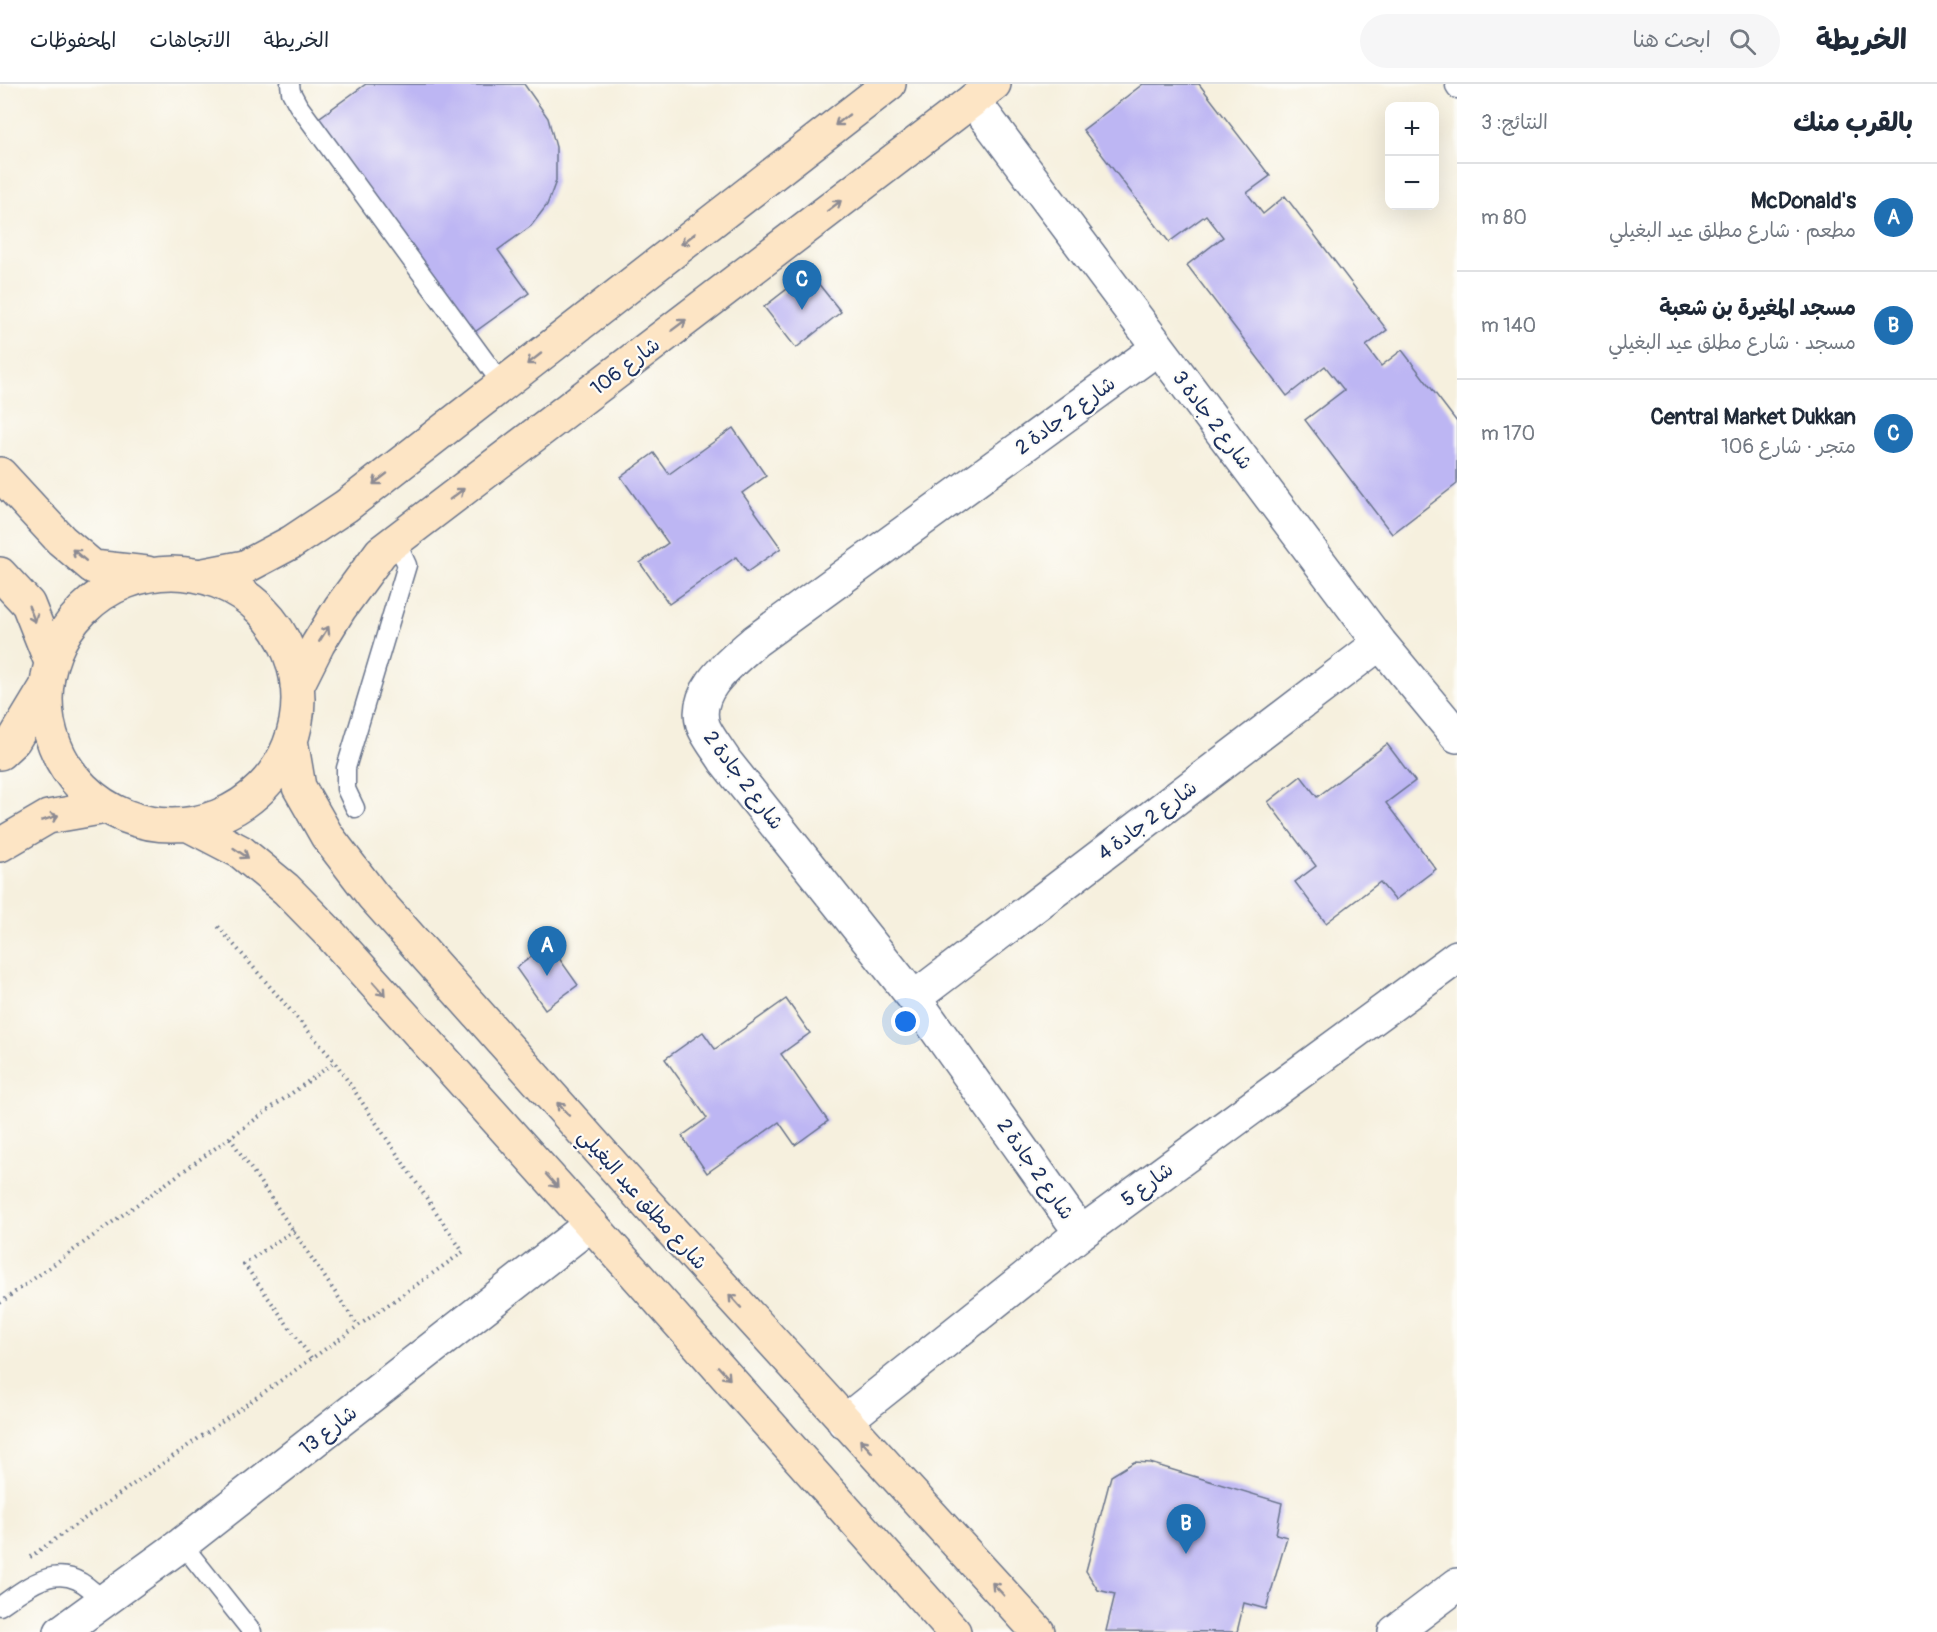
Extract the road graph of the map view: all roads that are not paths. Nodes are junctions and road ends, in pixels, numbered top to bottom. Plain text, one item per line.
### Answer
1 (290, 84) edge
2 (889, 84) edge
3 (983, 92) edge
4 (1158, 348) junction
5 (502, 384) junction
6 (0, 474) edge
7 (396, 541) junction
8 (0, 574) edge
9 (154, 574) junction
10 (199, 576) junction
11 (1380, 643) junction
12 (49, 674) junction
13 (297, 686) junction
14 (1457, 736) edge
15 (291, 740) junction
16 (0, 753) edge
17 (106, 807) junction
18 (355, 808) dead end
19 (189, 825) junction
20 (0, 845) edge
21 (1457, 957) edge
22 (914, 998) junction
23 (591, 1224) junction
24 (1081, 1233) junction
25 (844, 1422) junction
26 (182, 1544) junction
27 (1457, 1586) edge
28 (103, 1602) junction
29 (0, 1606) edge
30 (61, 1632) edge
31 (252, 1632) edge
32 (954, 1632) edge
33 (1038, 1632) edge
34 (1395, 1632) edge

1 - 5 lane
2 -> 5 street
3 - 4 street, شارع 2 جادة 3
7 -> 3 street, شارع 106
4 - 11 street, شارع 2 جادة 3
4 - 22 street, شارع 2 جادة 2
5 -> 10 street
9 -> 6 street
13 -> 7 street, شارع 106
7 - 18 lane
8 -> 12 street
9 - 10 street
9 - 12 street
10 - 13 street
11 - 14 street, شارع 2 جادة 3
11 - 22 street, شارع 2 جادة 4
12 - 16 street
12 - 17 street
13 - 15 street
15 - 19 street
25 -> 15 street, شارع مطلق عيد البغيلي
17 - 19 street
20 -> 17 street
19 -> 23 street
21 - 24 street, شارع 5
22 - 24 street, شارع 2 جادة 2
23 - 26 street, شارع 13
23 -> 32 street
24 - 25 street, شارع 5
33 -> 25 street, شارع مطلق عيد البغيلي
26 - 28 street, شارع 13
26 - 31 lane
27 - 34 street
28 - 29 lane
28 - 30 street, شارع 13

